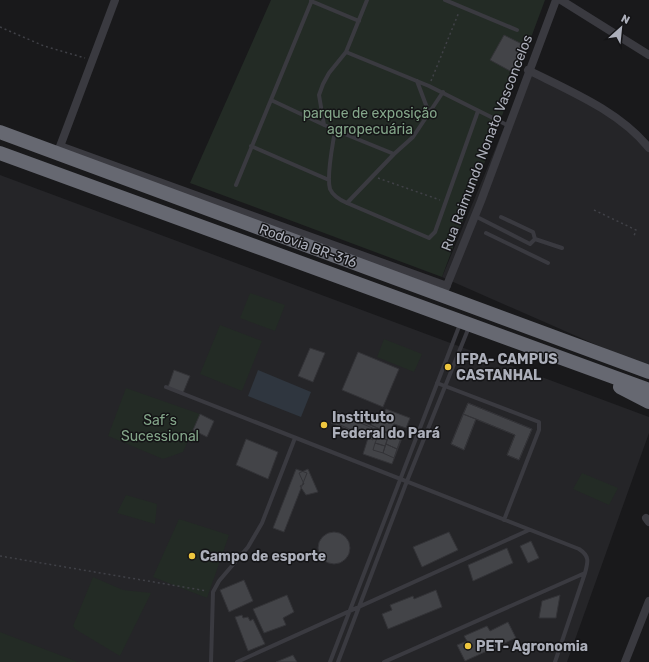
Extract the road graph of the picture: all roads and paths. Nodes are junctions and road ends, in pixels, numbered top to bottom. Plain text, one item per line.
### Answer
1 (115, 0) edge
2 (312, 0) edge
3 (367, 0) edge
4 (445, 0) edge
5 (556, 0) edge
6 (561, 0) edge
7 (461, 7) junction
8 (359, 21) junction
9 (0, 27) edge
10 (517, 30) dead end
11 (346, 52) junction
12 (649, 55) edge
13 (92, 60) junction
14 (528, 70) junction
15 (417, 81) junction
16 (429, 86) junction
17 (443, 92) junction
18 (271, 100) junction
19 (478, 111) junction
20 (429, 113) junction
21 (324, 125) junction
22 (509, 126) junction
23 (335, 130) junction
24 (0, 132) edge
25 (251, 146) junction
26 (649, 148) edge
27 (59, 150) junction
28 (0, 153) edge
29 (394, 154) junction
30 (13, 164) dead end
31 (42, 169) junction
32 (372, 176) junction
33 (329, 180) junction
34 (236, 185) dead end
35 (446, 202) junction
36 (346, 203) junction
37 (594, 210) dead end
38 (475, 216) junction
39 (501, 217) dead end
40 (486, 232) dead end
41 (634, 236) dead end
42 (535, 239) junction
43 (530, 244) junction
44 (562, 248) dead end
45 (526, 252) junction
46 (548, 263) dead end
47 (445, 291) junction
48 (466, 322) junction
49 (543, 350) junction
50 (649, 372) edge
51 (437, 383) junction
52 (444, 386) junction
53 (166, 387) dead end
54 (649, 390) edge
55 (649, 402) edge
56 (295, 438) junction
57 (401, 478) junction
58 (407, 481) junction
59 (504, 520) junction
60 (528, 530) junction
61 (0, 556) edge
62 (585, 573) junction
63 (213, 592) junction
64 (649, 601) edge
65 (359, 607) junction
66 (349, 612) junction
67 (211, 662) edge
68 (237, 662) edge
69 (330, 662) edge
70 (338, 662) edge
71 (384, 662) edge
72 (555, 662) edge
73 (625, 662) edge

1 - 13 street
2 - 8 lane
2 - 18 lane
3 - 8 lane
4 - 7 lane
5 - 14 street, Rua Raimundo Nonato Vasconcelos
6 - 12 street
7 - 10 lane
7 - 16 path
8 - 11 lane
9 - 13 path
11 - 15 lane
11 - 21 lane
13 - 27 street
14 - 22 street, Rua Raimundo Nonato Vasconcelos
14 - 26 street
15 - 16 lane
15 - 20 lane
16 - 17 lane
17 - 19 lane
17 - 20 lane
18 - 21 lane
18 - 25 lane
19 - 22 lane
19 - 35 lane
20 - 29 lane
21 - 23 lane
22 - 38 street, Rua Raimundo Nonato Vasconcelos
23 - 29 lane
23 - 33 lane
24 - 27 highway, Rodovia BR-316
25 - 33 lane
25 - 34 lane
27 - 47 highway, Rodovia BR-316
28 - 31 highway, Rodovia BR-316
29 - 32 lane
30 - 31 lane
31 - 48 highway, Rodovia BR-316
32 - 35 path
32 - 36 lane
33 - 36 lane
35 - 36 lane
37 - 41 path
38 - 43 lane
38 - 47 street, Rua Raimundo Nonato Vasconcelos
39 - 42 lane
40 - 45 lane
42 - 43 lane
42 - 44 lane
43 - 45 lane
45 - 46 lane
47 - 50 highway, Rodovia BR-316
48 - 49 highway, Rodovia BR-316
48 - 51 lane
48 - 52 lane
49 - 54 highway
49 - 55 highway
51 - 52 lane
51 - 57 lane
52 - 58 lane
52 - 59 lane
53 - 56 lane
56 - 57 lane
56 - 63 lane
57 - 58 lane
57 - 66 lane
58 - 59 lane
58 - 65 lane
59 - 60 lane
60 - 62 lane
60 - 65 lane
61 - 63 path
62 - 71 lane
62 - 72 lane
63 - 67 lane
64 - 73 street
65 - 66 lane
65 - 70 lane
66 - 68 lane
66 - 69 lane

